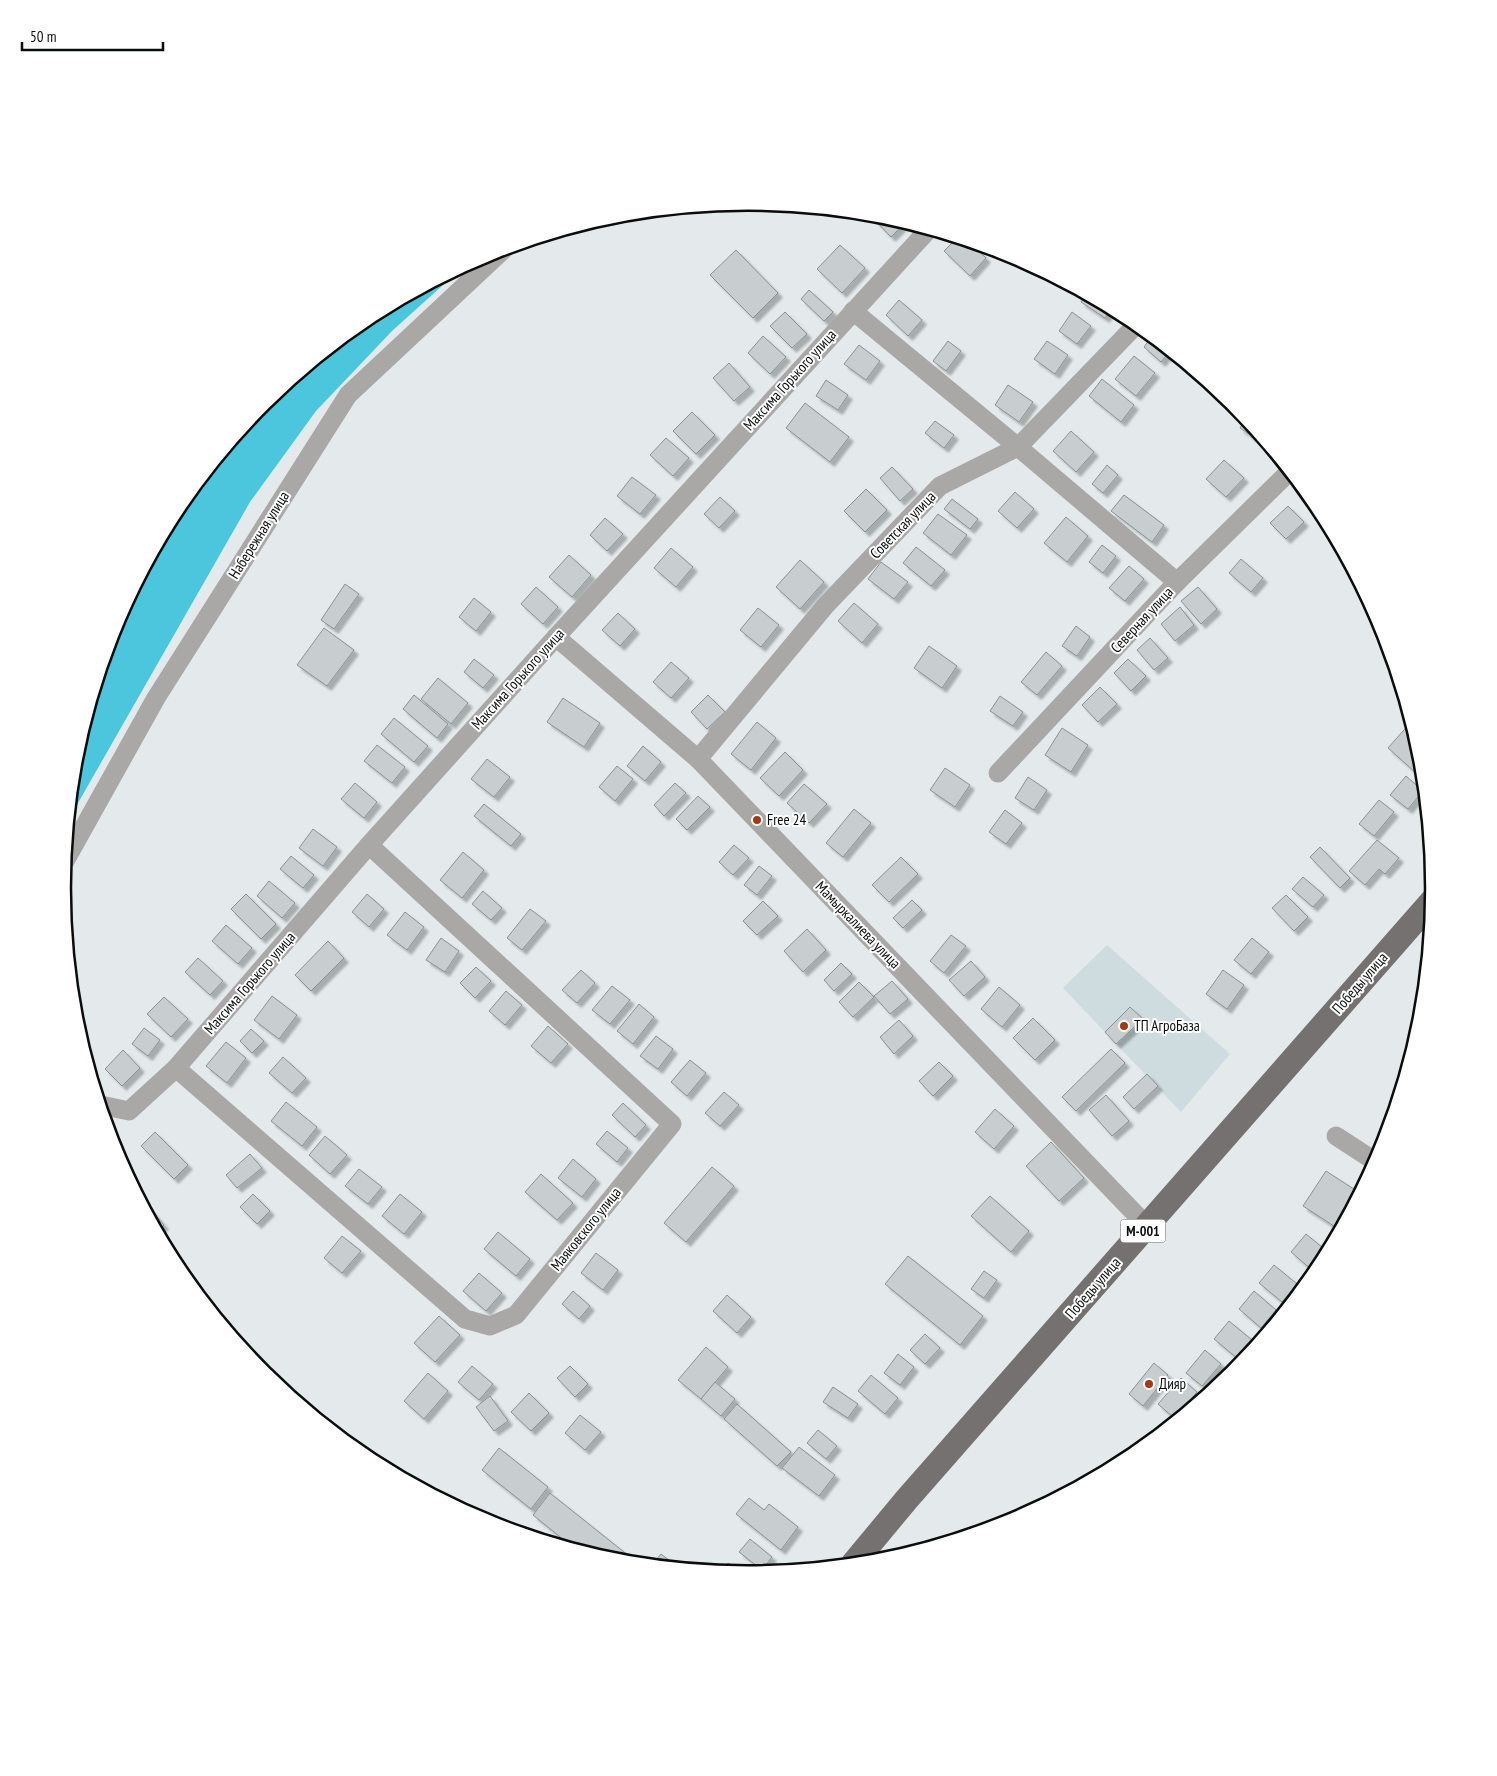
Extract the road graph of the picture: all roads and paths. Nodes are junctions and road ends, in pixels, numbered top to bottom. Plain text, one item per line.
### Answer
1 (924, 234) edge
2 (491, 261) edge
3 (852, 311) junction
4 (1131, 330) edge
5 (1018, 447) junction
6 (1286, 475) edge
7 (1177, 582) junction
8 (556, 637) junction
9 (698, 759) junction
10 (998, 773) dead end
11 (369, 845) junction
12 (73, 847) edge
13 (1425, 909) edge
14 (176, 1068) junction
15 (107, 1106) edge
16 (1336, 1136) dead end
17 (1369, 1158) edge
18 (1147, 1226) junction
19 (860, 1555) edge

1 - 3 street, Максима Горького улица
2 - 12 street, Набережная улица
3 - 5 street
3 - 8 street, Максима Горького улица
4 - 5 street, Советская улица
5 - 7 street
5 - 9 street, Советская улица
6 - 7 street, Северная улица
7 - 10 street, Северная улица
8 - 9 street, Мамыркалиева улица
8 - 11 street, Максима Горького улица
9 - 18 street, Мамыркалиева улица
11 - 14 street, Максима Горького улица
11 - 14 street, Маяковского улица
13 - 18 main road, Победы улица / М-001
14 - 15 street, Максима Горького улица
16 - 17 street
18 - 19 main road, Победы улица / М-001

